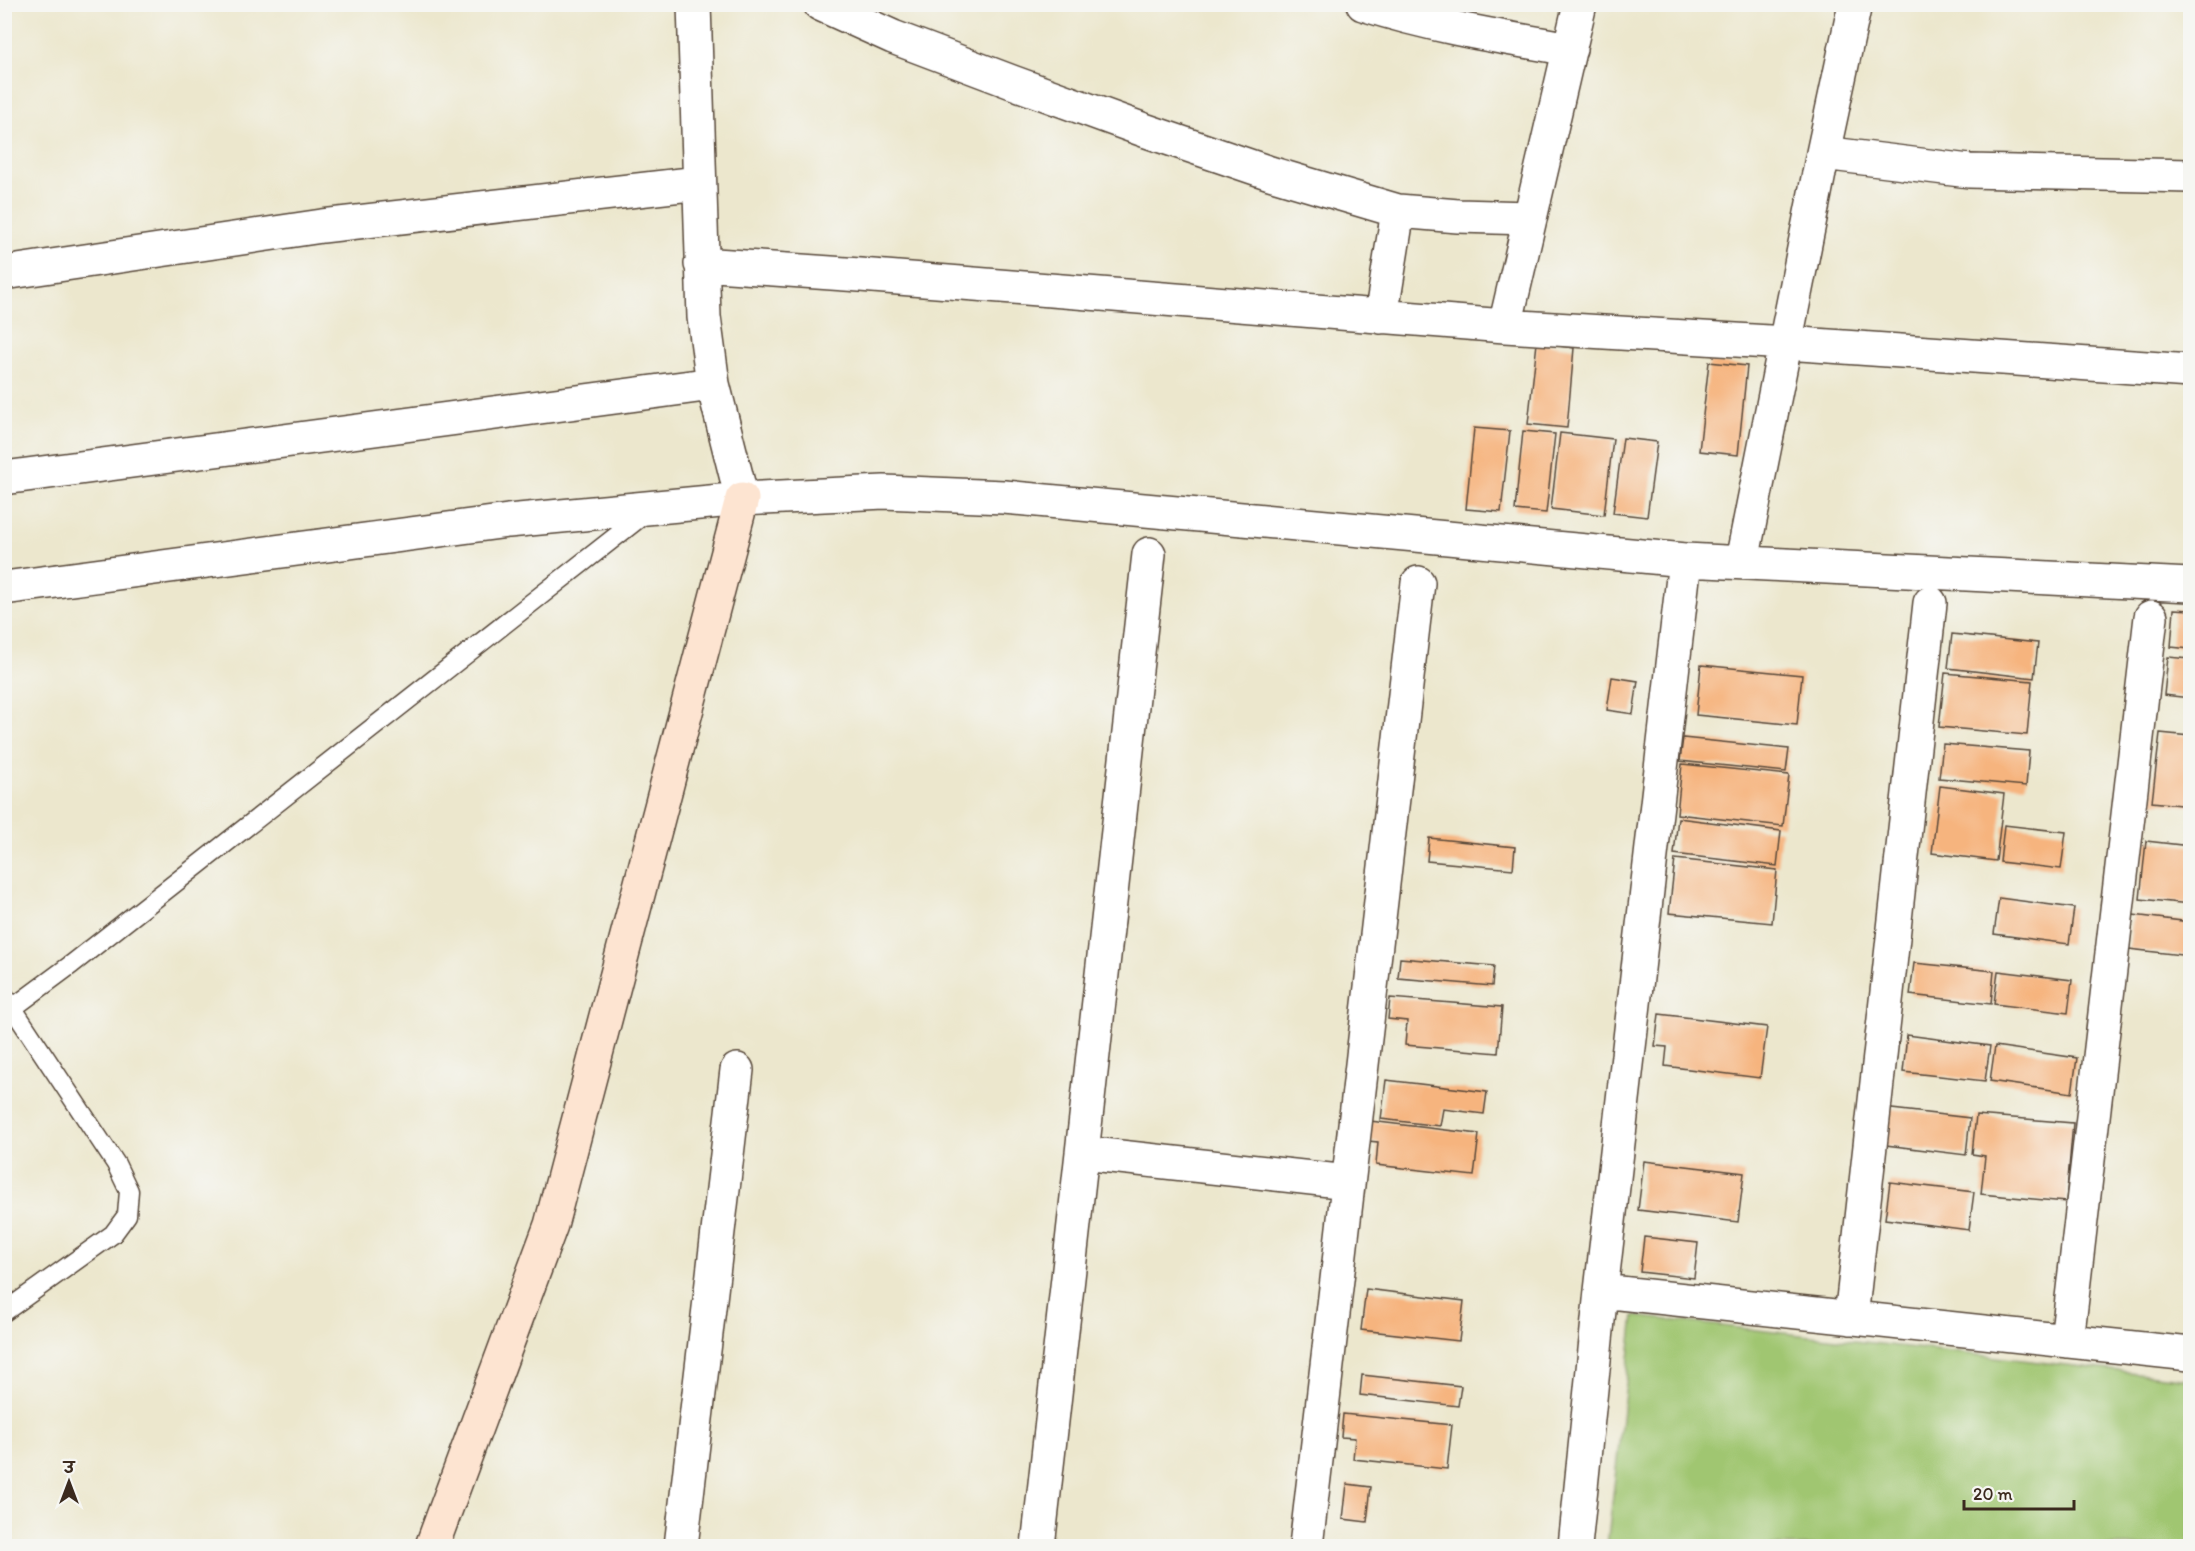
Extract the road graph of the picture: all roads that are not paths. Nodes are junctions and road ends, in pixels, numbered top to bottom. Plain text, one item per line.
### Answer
1 (694, 4) edge
2 (820, 4) edge
3 (1363, 4) edge
4 (1580, 4) edge
5 (1855, 4) edge
6 (1570, 49) junction
7 (1823, 153) junction
8 (2190, 176) edge
9 (699, 183) junction
10 (1398, 211) junction
11 (1530, 218) junction
12 (701, 264) junction
13 (4, 273) edge
14 (1381, 317) junction
15 (1505, 326) junction
16 (1786, 343) junction
17 (2190, 370) edge
18 (713, 384) junction
19 (4, 478) edge
20 (742, 500) junction
21 (653, 507) junction
22 (1149, 554) dead end
23 (1685, 560) junction
24 (1742, 561) junction
25 (1418, 583) dead end
26 (2190, 585) edge
27 (4, 588) edge
28 (1930, 603) dead end
29 (2151, 617) dead end
30 (9, 1001) edge
31 (737, 1070) dead end
32 (1083, 1153) junction
33 (1348, 1182) junction
34 (1601, 1291) junction
35 (4, 1312) edge
36 (1851, 1318) junction
37 (2067, 1341) junction
38 (2190, 1354) edge
39 (432, 1546) edge
40 (681, 1546) edge
41 (1038, 1546) edge
42 (1306, 1546) edge
43 (1575, 1546) edge

1 - 9 street
2 - 10 street
3 - 6 street
4 - 6 street
5 - 7 street
6 - 11 street
7 - 8 street
7 - 16 street
9 - 12 street
9 - 13 street
10 - 11 street
10 - 14 street
11 - 15 street
12 - 14 street
12 - 18 street
14 - 15 street
15 - 16 street
16 - 17 street
16 - 24 street
18 - 19 street
18 - 20 street
20 - 21 street
20 - 23 street
20 - 39 street
21 - 27 street
21 - 30 lane
22 - 32 street
23 - 24 street
23 - 34 street
24 - 26 street
25 - 33 street
28 - 36 street
29 - 37 street
30 - 35 lane
31 - 40 street
32 - 33 street
32 - 41 street
33 - 42 street
34 - 36 street
34 - 43 street
36 - 37 street
37 - 38 street

